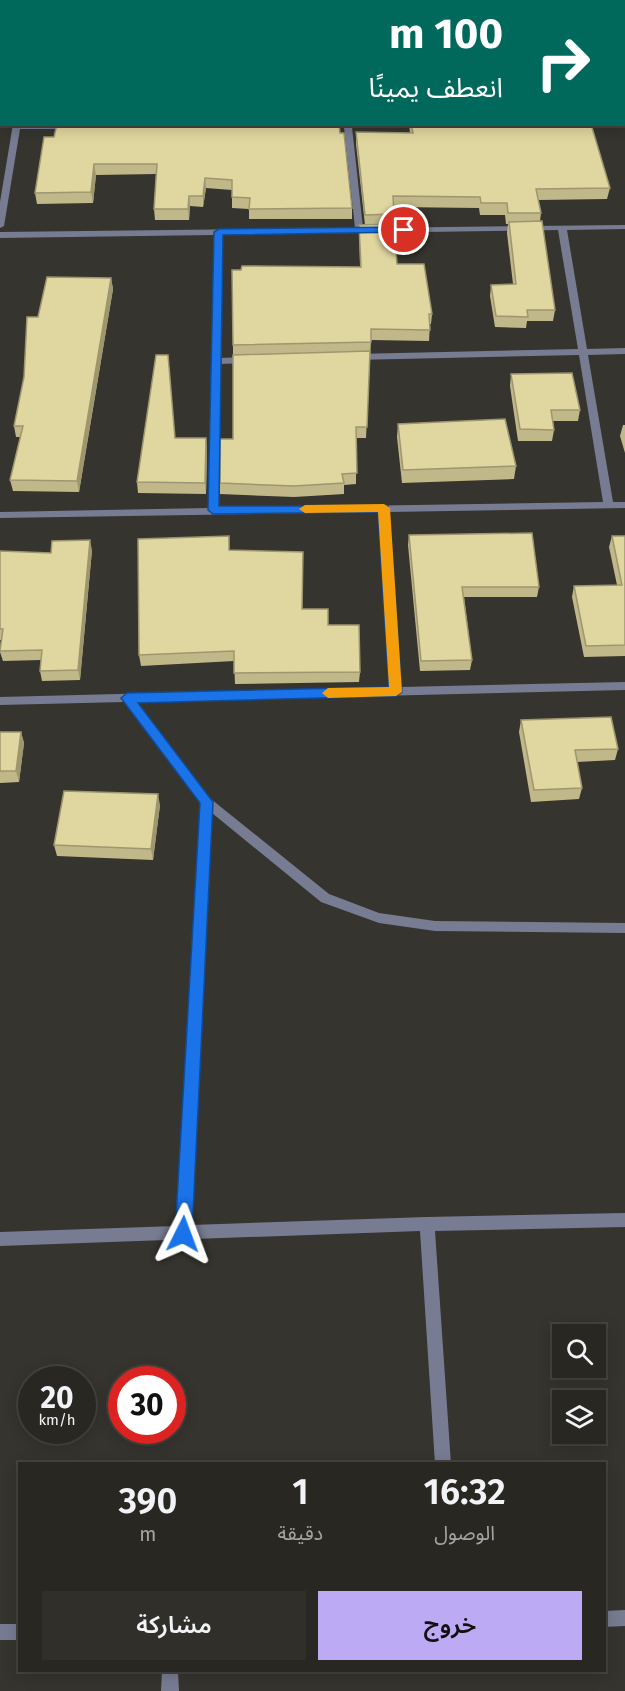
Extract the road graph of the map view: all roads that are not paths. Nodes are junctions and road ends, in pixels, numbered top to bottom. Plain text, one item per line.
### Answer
1 (17, 126) edge
2 (348, 126) edge
3 (85, 127) edge
4 (0, 226) edge
5 (625, 227) edge
6 (562, 228) junction
7 (359, 230) junction
8 (219, 232) junction
9 (0, 235) edge
10 (625, 351) edge
11 (583, 352) junction
12 (342, 357) edge
13 (261, 360) edge
14 (215, 361) junction
15 (625, 505) edge
16 (609, 506) junction
17 (384, 508) junction
18 (213, 510) junction
19 (0, 515) edge
20 (625, 686) edge
21 (396, 692) junction
22 (127, 698) junction
23 (0, 701) edge
24 (207, 802) junction
25 (625, 928) edge
26 (625, 1220) edge
27 (427, 1224) junction
28 (183, 1234) junction
29 (0, 1239) edge
30 (443, 1462) edge
31 (625, 1618) edge
32 (606, 1619) edge
33 (0, 1632) edge
34 (18, 1632) edge
35 (170, 1672) edge
36 (170, 1691) edge

1 - 3 street
1 - 4 street
2 - 7 street
5 - 6 street
6 - 7 street
6 - 11 street
7 - 8 street
8 - 9 street
8 - 14 street
10 - 11 street
11 - 12 street
11 - 16 street
13 - 14 street
14 - 18 street
15 - 16 street
16 - 17 street
17 - 18 street
17 - 21 street
18 - 19 street
20 - 21 street
21 - 22 street
22 - 23 street
22 - 24 street
24 - 25 street
24 - 28 street
26 - 27 street
27 - 28 street
27 - 30 street
28 - 29 street
31 - 32 street
33 - 34 street
35 - 36 street

